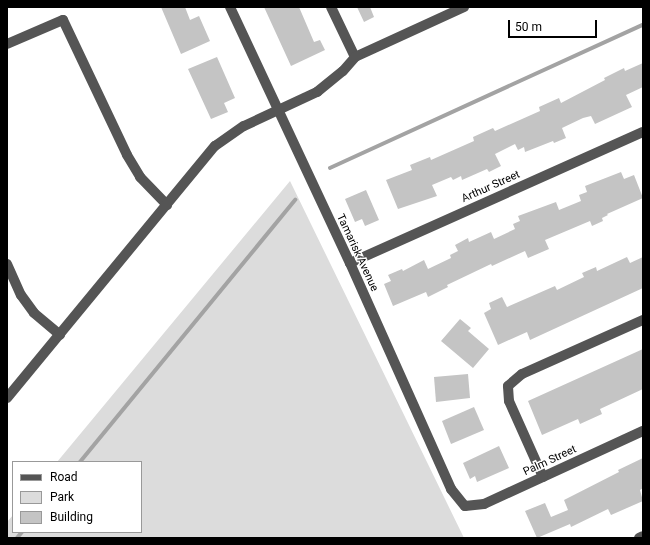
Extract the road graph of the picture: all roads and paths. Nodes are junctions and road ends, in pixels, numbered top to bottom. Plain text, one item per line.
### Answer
1 (230, 7) edge
2 (331, 7) edge
3 (464, 7) edge
4 (7, 44) edge
5 (355, 57) junction
6 (278, 110) junction
7 (643, 132) edge
8 (167, 205) junction
9 (350, 263) junction
10 (7, 264) edge
11 (643, 320) edge
12 (60, 335) junction
13 (7, 398) edge
14 (643, 431) edge
15 (543, 478) junction
16 (466, 506) joint
17 (643, 536) edge
18 (639, 538) edge

1 - 6 street, Tamarisk Avenue
2 - 5 street
3 - 5 street
4 - 8 street
5 - 6 street
6 - 8 street
6 - 9 street, Tamarisk Avenue
7 - 9 street, Arthur Street
8 - 12 street
9 - 16 street, Tamarisk Avenue
10 - 12 street
11 - 15 street
12 - 13 street
14 - 15 street, Palm Street
15 - 16 street, Palm Street
17 - 18 street

